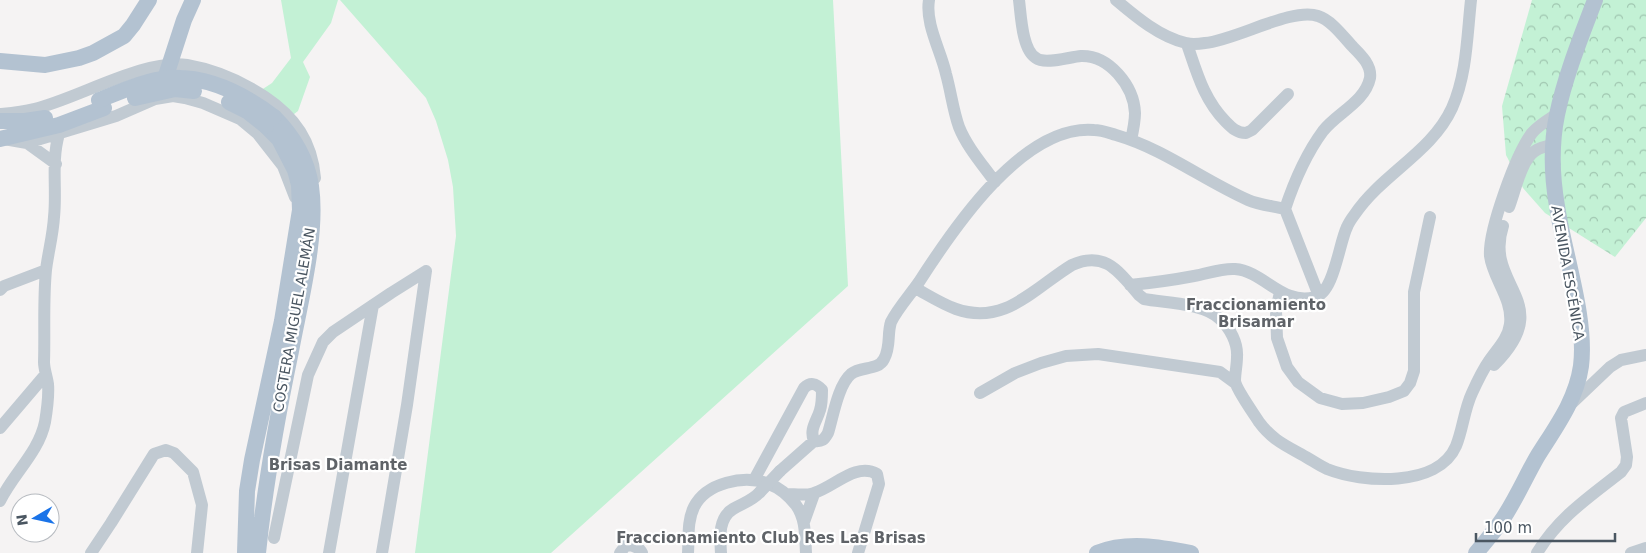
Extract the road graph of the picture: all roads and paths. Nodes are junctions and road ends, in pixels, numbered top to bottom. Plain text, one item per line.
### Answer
1 (149, 0) edge
2 (193, 0) edge
3 (929, 0) edge
4 (1019, 0) edge
5 (1116, 0) edge
6 (1471, 0) edge
7 (1595, 0) edge
8 (1187, 44) junction
9 (0, 62) edge
10 (169, 66) junction
11 (1288, 94) dead end
12 (158, 98) junction
13 (102, 104) junction
14 (0, 114) edge
15 (1557, 114) junction
16 (0, 121) edge
17 (59, 134) junction
18 (1, 139) edge
19 (1132, 140) junction
20 (27, 143) junction
21 (1554, 144) junction
22 (56, 164) junction
23 (994, 182) junction
24 (1284, 209) junction
25 (306, 210) junction
26 (1430, 217) dead end
27 (46, 270) junction
28 (1130, 285) junction
29 (915, 288) junction
30 (0, 290) edge
31 (1280, 292) junction
32 (1319, 296) junction
33 (373, 305) junction
34 (1646, 355) edge
35 (46, 374) junction
36 (1481, 377) junction
37 (1235, 383) junction
38 (980, 393) dead end
39 (266, 397) junction
40 (1646, 403) edge
41 (1568, 406) junction
42 (0, 428) edge
43 (814, 441) junction
44 (272, 446) junction
45 (292, 450) junction
46 (754, 480) junction
47 (247, 492) junction
48 (786, 494) junction
49 (814, 494) junction
50 (0, 501) edge
51 (804, 522) junction
52 (274, 538) dead end
53 (1646, 548) edge
54 (91, 553) edge
55 (197, 553) edge
56 (245, 553) edge
57 (258, 553) edge
58 (329, 553) edge
59 (382, 553) edge
60 (620, 553) edge
61 (642, 553) edge
62 (688, 553) edge
63 (722, 553) edge
64 (806, 553) edge
65 (858, 553) edge
66 (1097, 553) edge
67 (1191, 553) edge
68 (1476, 553) edge
69 (1537, 553) edge
70 (1631, 553) edge

1 - 9 main road
2 - 10 main road
3 - 23 street
4 - 19 street
5 - 8 street
6 - 32 street
7 - 15 main road, AVENIDA ESCÉNICA
8 - 11 street
8 - 24 street
10 - 12 main road
10 - 14 street
10 - 25 street
12 - 17 street
12 - 22 street
12 - 25 street
13 - 16 main road, COSTERA MIGUEL ALEMÁN
13 - 18 main road, COSTERA MIGUEL ALEMÁN
13 - 25 main road, COSTERA MIGUEL ALEMÁN, bridge
15 - 21 main road, AVENIDA ESCÉNICA
15 - 36 street
17 - 20 street
17 - 22 street
18 - 20 street
19 - 23 street
19 - 24 street
20 - 22 street
21 - 36 street
21 - 41 main road, AVENIDA ESCÉNICA
22 - 27 street
23 - 29 street
24 - 32 street
25 - 39 main road, COSTERA MIGUEL ALEMÁN
25 - 44 main road, COSTERA MIGUEL ALEMÁN
26 - 31 street
27 - 30 street
27 - 35 street
28 - 29 street
28 - 31 street
28 - 37 street
29 - 43 street
31 - 32 street
33 - 45 street
33 - 58 street
33 - 59 street
34 - 41 street
35 - 42 street
35 - 50 street
36 - 37 street
37 - 38 street
39 - 44 main road
39 - 47 main road
40 - 69 street
41 - 68 main road, AVENIDA ESCÉNICA
43 - 46 street
43 - 63 street, bridge
44 - 45 street
44 - 47 main road
44 - 57 main road, COSTERA MIGUEL ALEMÁN
45 - 52 street
46 - 48 street
46 - 62 street
47 - 56 main road
48 - 49 street
48 - 51 street
49 - 51 street
49 - 65 street
51 - 64 street
53 - 70 street
54 - 55 street
60 - 61 street
66 - 67 main road

